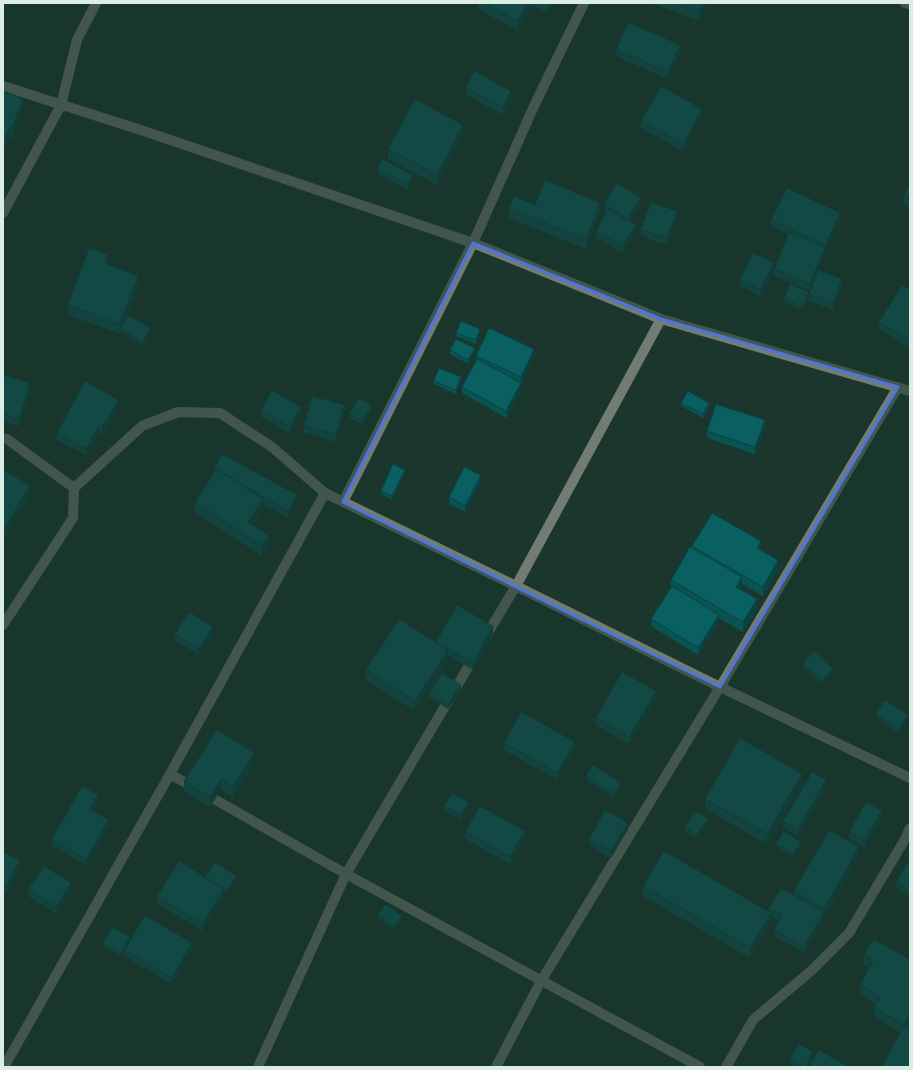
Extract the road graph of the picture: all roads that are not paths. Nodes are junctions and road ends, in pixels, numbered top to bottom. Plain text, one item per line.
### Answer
1 (96, 3) edge
2 (584, 3) edge
3 (905, 3) edge
4 (910, 4) edge
5 (3, 86) edge
6 (61, 105) junction
7 (3, 213) edge
8 (473, 243) junction
9 (660, 319) junction
10 (898, 387) junction
11 (910, 391) edge
12 (3, 438) edge
13 (74, 488) junction
14 (325, 493) junction
15 (343, 502) junction
16 (516, 586) junction
17 (3, 625) edge
18 (720, 687) junction
19 (170, 774) junction
20 (910, 778) edge
21 (910, 828) edge
22 (346, 874) junction
23 (542, 981) junction
24 (4, 1067) edge
25 (258, 1067) edge
26 (496, 1067) edge
27 (700, 1067) edge
28 (726, 1067) edge

1 - 6 street
2 - 8 street
3 - 4 street
5 - 6 street
6 - 7 street
6 - 8 street
8 - 9 street
8 - 15 street
9 - 10 street
9 - 16 street
10 - 11 street
10 - 18 street
12 - 13 street
13 - 14 street
13 - 17 street
14 - 15 street
14 - 19 street
15 - 16 street
16 - 18 street
16 - 22 street
18 - 20 street
18 - 23 street
19 - 22 street
19 - 24 street
21 - 28 street
22 - 23 street
22 - 25 street
23 - 26 street
23 - 27 street

